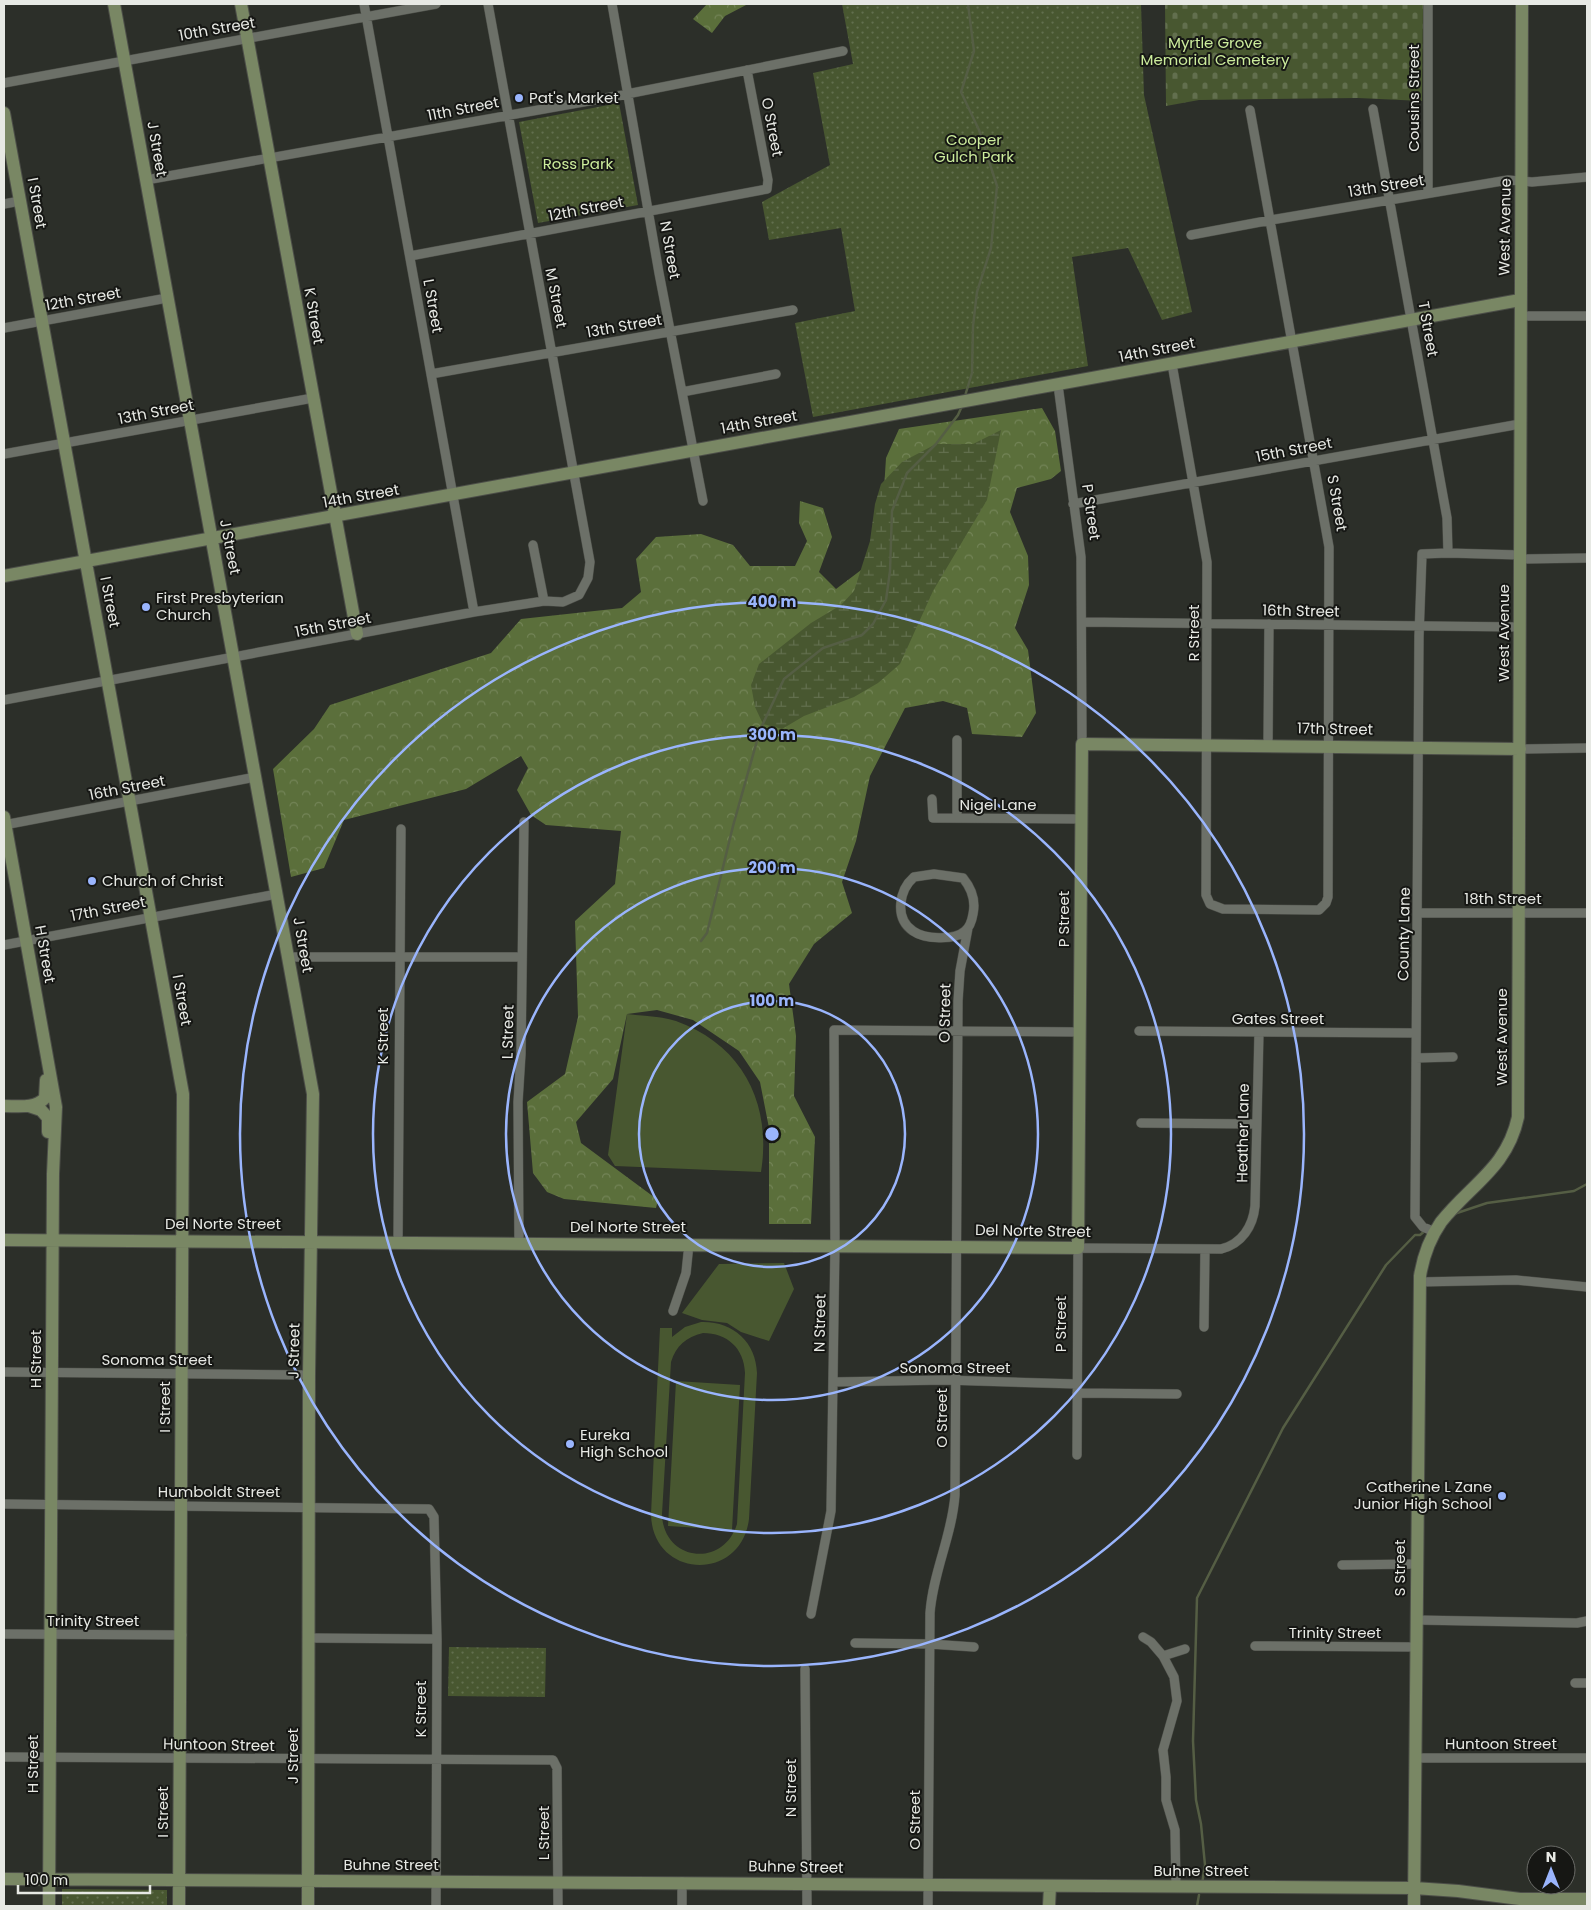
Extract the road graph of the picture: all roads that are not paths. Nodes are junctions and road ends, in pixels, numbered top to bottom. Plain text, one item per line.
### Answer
1 (114, 4) edge
2 (241, 4) edge
3 (364, 4) edge
4 (436, 4) edge
5 (488, 4) edge
6 (612, 4) edge
7 (1428, 4) edge
8 (1522, 4) edge
9 (367, 16) junction
10 (247, 38) junction
11 (843, 51) dead end
12 (125, 61) junction
13 (747, 70) junction
14 (4, 83) edge
15 (629, 94) junction
16 (1250, 110) dead end
17 (1373, 110) dead end
18 (4, 113) edge
19 (509, 114) junction
20 (388, 137) junction
21 (269, 158) junction
22 (1587, 177) edge
23 (146, 180) junction
24 (1521, 180) junction
25 (767, 189) joint
26 (1428, 194) junction
27 (1390, 200) junction
28 (20, 201) junction
29 (4, 204) edge
30 (649, 211) junction
31 (1270, 220) junction
32 (530, 235) junction
33 (1191, 235) dead end
34 (410, 256) junction
35 (167, 298) junction
36 (1520, 300) junction
37 (793, 310) dead end
38 (1520, 316) junction
39 (1587, 316) edge
40 (1412, 319) junction
41 (42, 321) junction
42 (4, 328) edge
43 (671, 332) junction
44 (1292, 341) junction
45 (552, 353) junction
46 (1172, 364) junction
47 (431, 374) junction
48 (776, 374) dead end
49 (1058, 384) junction
50 (682, 392) junction
51 (313, 398) junction
52 (190, 420) junction
53 (1520, 424) junction
54 (1434, 439) junction
55 (64, 443) junction
56 (694, 450) junction
57 (4, 454) edge
58 (1313, 461) junction
59 (574, 474) junction
60 (1195, 483) junction
61 (453, 496) junction
62 (703, 501) dead end
63 (1074, 504) junction
64 (334, 518) junction
65 (212, 540) junction
66 (533, 545) dead end
67 (1448, 553) junction
68 (1520, 557) junction
69 (1587, 558) edge
70 (86, 560) junction
71 (4, 576) edge
72 (579, 595) joint
73 (544, 601) junction
74 (474, 612) junction
75 (1083, 622) junction
76 (1208, 624) junction
77 (1269, 624) junction
78 (1329, 625) junction
79 (1420, 625) junction
80 (1520, 626) junction
81 (356, 634) junction
82 (235, 657) junction
83 (108, 681) junction
84 (4, 700) edge
85 (957, 740) dead end
86 (1082, 744) junction
87 (1207, 744) junction
88 (1268, 745) junction
89 (1329, 746) junction
90 (1419, 746) junction
91 (1587, 748) edge
92 (1520, 749) junction
93 (256, 777) junction
94 (932, 799) dead end
95 (131, 801) junction
96 (957, 818) junction
97 (1081, 819) junction
98 (4, 822) edge
99 (524, 822) dead end
100 (401, 830) dead end
101 (277, 894) junction
102 (1324, 906) joint
103 (1419, 912) junction
104 (1519, 913) junction
105 (1587, 913) edge
106 (151, 918) junction
107 (968, 928) junction
108 (26, 941) junction
109 (4, 946) edge
110 (289, 957) junction
111 (400, 957) junction
112 (522, 957) junction
113 (958, 1030) junction
114 (1139, 1031) dead end
115 (1080, 1032) junction
116 (1259, 1032) junction
117 (1416, 1033) junction
118 (43, 1038) junction
119 (1454, 1057) dead end
120 (1416, 1058) junction
121 (4, 1106) edge
122 (29, 1106) junction
123 (1140, 1123) dead end
124 (1256, 1124) junction
125 (53, 1164) junction
126 (1435, 1232) junction
127 (1246, 1233) joint
128 (4, 1240) edge
129 (52, 1240) junction
130 (182, 1240) junction
131 (312, 1241) junction
132 (398, 1242) junction
133 (519, 1243) junction
134 (689, 1244) junction
135 (835, 1245) junction
136 (958, 1246) junction
137 (1078, 1248) junction
138 (1205, 1249) junction
139 (1419, 1282) junction
140 (1587, 1287) edge
141 (673, 1311) dead end
142 (1204, 1327) dead end
143 (4, 1372) edge
144 (52, 1373) junction
145 (181, 1374) junction
146 (309, 1375) junction
147 (956, 1380) junction
148 (833, 1382) junction
149 (1077, 1389) junction
150 (1177, 1394) dead end
151 (1077, 1455) dead end
152 (4, 1504) edge
153 (51, 1505) junction
154 (182, 1506) junction
155 (309, 1507) junction
156 (432, 1512) joint
157 (1416, 1564) junction
158 (1342, 1565) dead end
159 (811, 1614) dead end
160 (1416, 1620) junction
161 (1587, 1620) edge
162 (4, 1634) edge
163 (50, 1634) junction
164 (182, 1635) junction
165 (1143, 1637) dead end
166 (310, 1638) junction
167 (438, 1639) junction
168 (856, 1643) dead end
169 (930, 1644) junction
170 (1255, 1646) dead end
171 (974, 1647) dead end
172 (1416, 1647) junction
173 (1185, 1649) dead end
174 (1163, 1656) junction
175 (805, 1669) dead end
176 (1575, 1683) dead end
177 (1587, 1683) edge
178 (4, 1757) edge
179 (50, 1757) junction
180 (179, 1758) junction
181 (1415, 1758) junction
182 (1587, 1758) edge
183 (310, 1759) junction
184 (437, 1760) junction
185 (553, 1760) joint
186 (49, 1878) junction
187 (4, 1879) edge
188 (179, 1879) junction
189 (308, 1880) junction
190 (436, 1881) junction
191 (558, 1882) junction
192 (682, 1882) junction
193 (807, 1884) junction
194 (928, 1885) junction
195 (1050, 1886) junction
196 (1176, 1887) junction
197 (1414, 1888) junction
198 (1587, 1899) edge
199 (49, 1906) edge
200 (179, 1906) edge
201 (308, 1906) edge
202 (436, 1906) edge
203 (558, 1906) edge
204 (682, 1906) edge
205 (806, 1906) edge
206 (928, 1906) edge
207 (1049, 1906) edge
208 (1414, 1906) edge

1 - 12 street, J Street
2 - 10 street, K Street
3 - 9 street, L Street
4 - 9 street, 10th Street
5 - 19 street, M Street
6 - 15 street, N Street
7 - 26 street, Cousins Street
8 - 24 street, West Avenue
9 - 10 street, 10th Street
9 - 20 street, L Street
10 - 12 street, 10th Street
10 - 21 street, K Street
11 - 13 street, 11th Street
12 - 14 street, 10th Street
12 - 23 street, J Street
13 - 15 street, 11th Street
13 - 25 street, O Street
15 - 19 street, 11th Street
15 - 30 street, N Street
16 - 31 street, S Street
17 - 27 street, T Street
18 - 28 street, I Street
19 - 20 street, 11th Street
19 - 32 street, M Street
20 - 21 street, 11th Street
20 - 34 street, L Street
21 - 23 street, 11th Street
21 - 51 street, K Street
22 - 24 street, 13th Street
23 - 35 street, J Street
24 - 26 street, 13th Street
24 - 36 street, West Avenue
25 - 30 street, 12th Street
26 - 27 street, 13th Street
27 - 31 street, 13th Street
27 - 40 street, T Street
28 - 29 street
28 - 41 street, I Street
30 - 32 street, 12th Street
30 - 43 street, N Street
31 - 33 street, 13th Street
31 - 44 street, S Street
32 - 34 street, 12th Street
32 - 45 street, M Street
34 - 47 street, L Street
35 - 41 street, 12th Street
35 - 52 street, J Street
36 - 38 street, West Avenue
36 - 40 street, 14th Street
37 - 43 street, 13th Street
38 - 39 street
38 - 53 street, West Avenue
40 - 44 street, 14th Street
40 - 54 street, T Street
41 - 42 street, 12th Street
41 - 55 street, I Street
43 - 45 street, 13th Street
43 - 50 street, N Street
44 - 46 street, 14th Street
44 - 58 street, S Street
45 - 47 street, 13th Street
45 - 59 street, M Street
46 - 49 street, 14th Street
46 - 60 street, R Street
47 - 61 street, L Street
48 - 50 street
49 - 56 street, 14th Street
49 - 63 street, P Street
50 - 56 street, N Street
51 - 52 street, 13th Street
51 - 64 street, K Street
52 - 55 street, 13th Street
52 - 65 street, J Street
53 - 54 street, 15th Street
53 - 68 street, West Avenue
54 - 58 street, 15th Street
54 - 67 street, T Street
55 - 57 street, 13th Street
55 - 70 street, I Street
56 - 59 street, 14th Street
56 - 62 street, N Street
58 - 60 street, 15th Street
58 - 78 street, S Street
59 - 61 street, 14th Street
59 - 72 street, M Street
60 - 63 street, 15th Street
60 - 76 street, R Street
61 - 64 street, 14th Street
61 - 74 street, L Street
63 - 75 street, P Street
64 - 65 street, 14th Street
64 - 81 street, K Street
65 - 70 street, 14th Street
65 - 82 street, J Street
66 - 73 street
67 - 68 street
67 - 79 street
68 - 69 street
68 - 80 street, West Avenue
70 - 71 street, 14th Street
70 - 83 street, I Street
72 - 73 street, 15th Street
73 - 74 street, 15th Street
74 - 81 street, 15th Street
75 - 76 street, 16th Street
75 - 86 street, P Street
76 - 77 street, 16th Street
76 - 87 street, R Street
77 - 78 street, 16th Street
77 - 88 street
78 - 79 street, 16th Street
78 - 89 street, S Street
79 - 80 street, 16th Street
79 - 90 street, County Lane
80 - 92 street, West Avenue
81 - 82 street, 15th Street
82 - 83 street, 15th Street
82 - 93 street, J Street
83 - 84 street, 15th Street
83 - 95 street, I Street
85 - 96 street
86 - 87 street, 17th Street
86 - 97 street, P Street
87 - 88 street, 17th Street
87 - 102 street, R Street
88 - 89 street, 17th Street
89 - 90 street, 17th Street
89 - 102 street, S Street
90 - 92 street, 17th Street
90 - 103 street, County Lane
91 - 92 street, 17th Street
92 - 104 street, West Avenue
93 - 95 street, 16th Street
93 - 101 street, J Street
94 - 96 street, Nigel Lane
95 - 98 street, 16th Street
95 - 106 street, I Street
96 - 97 street, Nigel Lane
97 - 115 street, P Street
98 - 108 street, H Street
99 - 112 street, L Street
100 - 111 street, K Street
101 - 106 street, 17th Street
101 - 110 street, J Street
103 - 104 street, 18th Street
103 - 117 street, County Lane
104 - 105 street, 18th Street
104 - 126 street, West Avenue
106 - 108 street, 17th Street
106 - 130 street, I Street
107 - 107 street
107 - 113 street, O Street
108 - 109 street, 17th Street
108 - 118 street, H Street
110 - 111 street
110 - 131 street, J Street
111 - 112 street
111 - 132 street, K Street
112 - 133 street, L Street
113 - 115 street
113 - 135 street, N Street
113 - 136 street, O Street
114 - 116 street, Gates Street
115 - 137 street, P Street
116 - 117 street, Gates Street
116 - 124 street, Heather Lane
117 - 120 street, County Lane
118 - 122 street
118 - 125 street, H Street
119 - 120 street
120 - 126 street, County Lane
121 - 122 street
122 - 125 street
123 - 124 street
124 - 127 street, Heather Lane
125 - 129 street, H Street
126 - 139 street, S Street
127 - 138 street, Del Norte Street
128 - 129 street, Del Norte Street
129 - 130 street, Del Norte Street
129 - 144 street, H Street
130 - 131 street, Del Norte Street
130 - 145 street, I Street
131 - 132 street, Del Norte Street
131 - 146 street, J Street
132 - 133 street, Del Norte Street
133 - 134 street, Del Norte Street
134 - 135 street, Del Norte Street
134 - 141 street
135 - 136 street, Del Norte Street
135 - 148 street, N Street
136 - 137 street, Del Norte Street
136 - 147 street, O Street
137 - 138 street, Del Norte Street
137 - 149 street, P Street
138 - 142 street
139 - 140 street
139 - 157 street, S Street
143 - 144 street, Sonoma Street
144 - 145 street, Sonoma Street
144 - 153 street, H Street
145 - 146 street, Sonoma Street
145 - 154 street, I Street
146 - 155 street, J Street
147 - 148 street, Sonoma Street
147 - 149 street, Sonoma Street
147 - 169 street, O Street
148 - 159 street, N Street
149 - 150 street, Sonoma Street
149 - 151 street, P Street
152 - 153 street, Humboldt Street
153 - 154 street, Humboldt Street
153 - 163 street, H Street
154 - 155 street, Humboldt Street
154 - 164 street, I Street
155 - 156 street, Humboldt Street
155 - 166 street, J Street
156 - 167 street, K Street
157 - 158 street
157 - 160 street, S Street
160 - 161 street
160 - 172 street, S Street
162 - 163 street, Trinity Street
163 - 164 street, Trinity Street
163 - 179 street, H Street
164 - 180 street, I Street
165 - 174 street
166 - 167 street
166 - 183 street, J Street
167 - 184 street, K Street
168 - 169 street
169 - 171 street
169 - 194 street, O Street
170 - 172 street, Trinity Street
172 - 181 street, S Street
173 - 174 street
174 - 196 street
175 - 193 street, N Street
176 - 177 street
178 - 179 street, Huntoon Street
179 - 180 street, Huntoon Street
179 - 186 street, H Street
180 - 183 street, Huntoon Street
180 - 188 street, I Street
181 - 182 street, Huntoon Street
181 - 197 street, S Street
183 - 184 street, Huntoon Street
183 - 189 street, J Street
184 - 185 street, Huntoon Street
184 - 190 street, K Street
185 - 191 street, L Street
186 - 187 street, Buhne Street
186 - 188 street, Buhne Street
186 - 199 street, H Street
188 - 189 street, Buhne Street
188 - 200 street, I Street
189 - 190 street, Buhne Street
189 - 201 street, J Street
190 - 191 street, Buhne Street
190 - 202 street, K Street
191 - 192 street, Buhne Street
191 - 203 street, L Street
192 - 193 street, Buhne Street
192 - 204 street
193 - 194 street, Buhne Street
193 - 205 street, N Street
194 - 195 street, Buhne Street
194 - 206 street, O Street
195 - 196 street, Buhne Street
195 - 207 street
196 - 197 street, Buhne Street
197 - 198 street, Buhne Street
197 - 208 street, S Street

